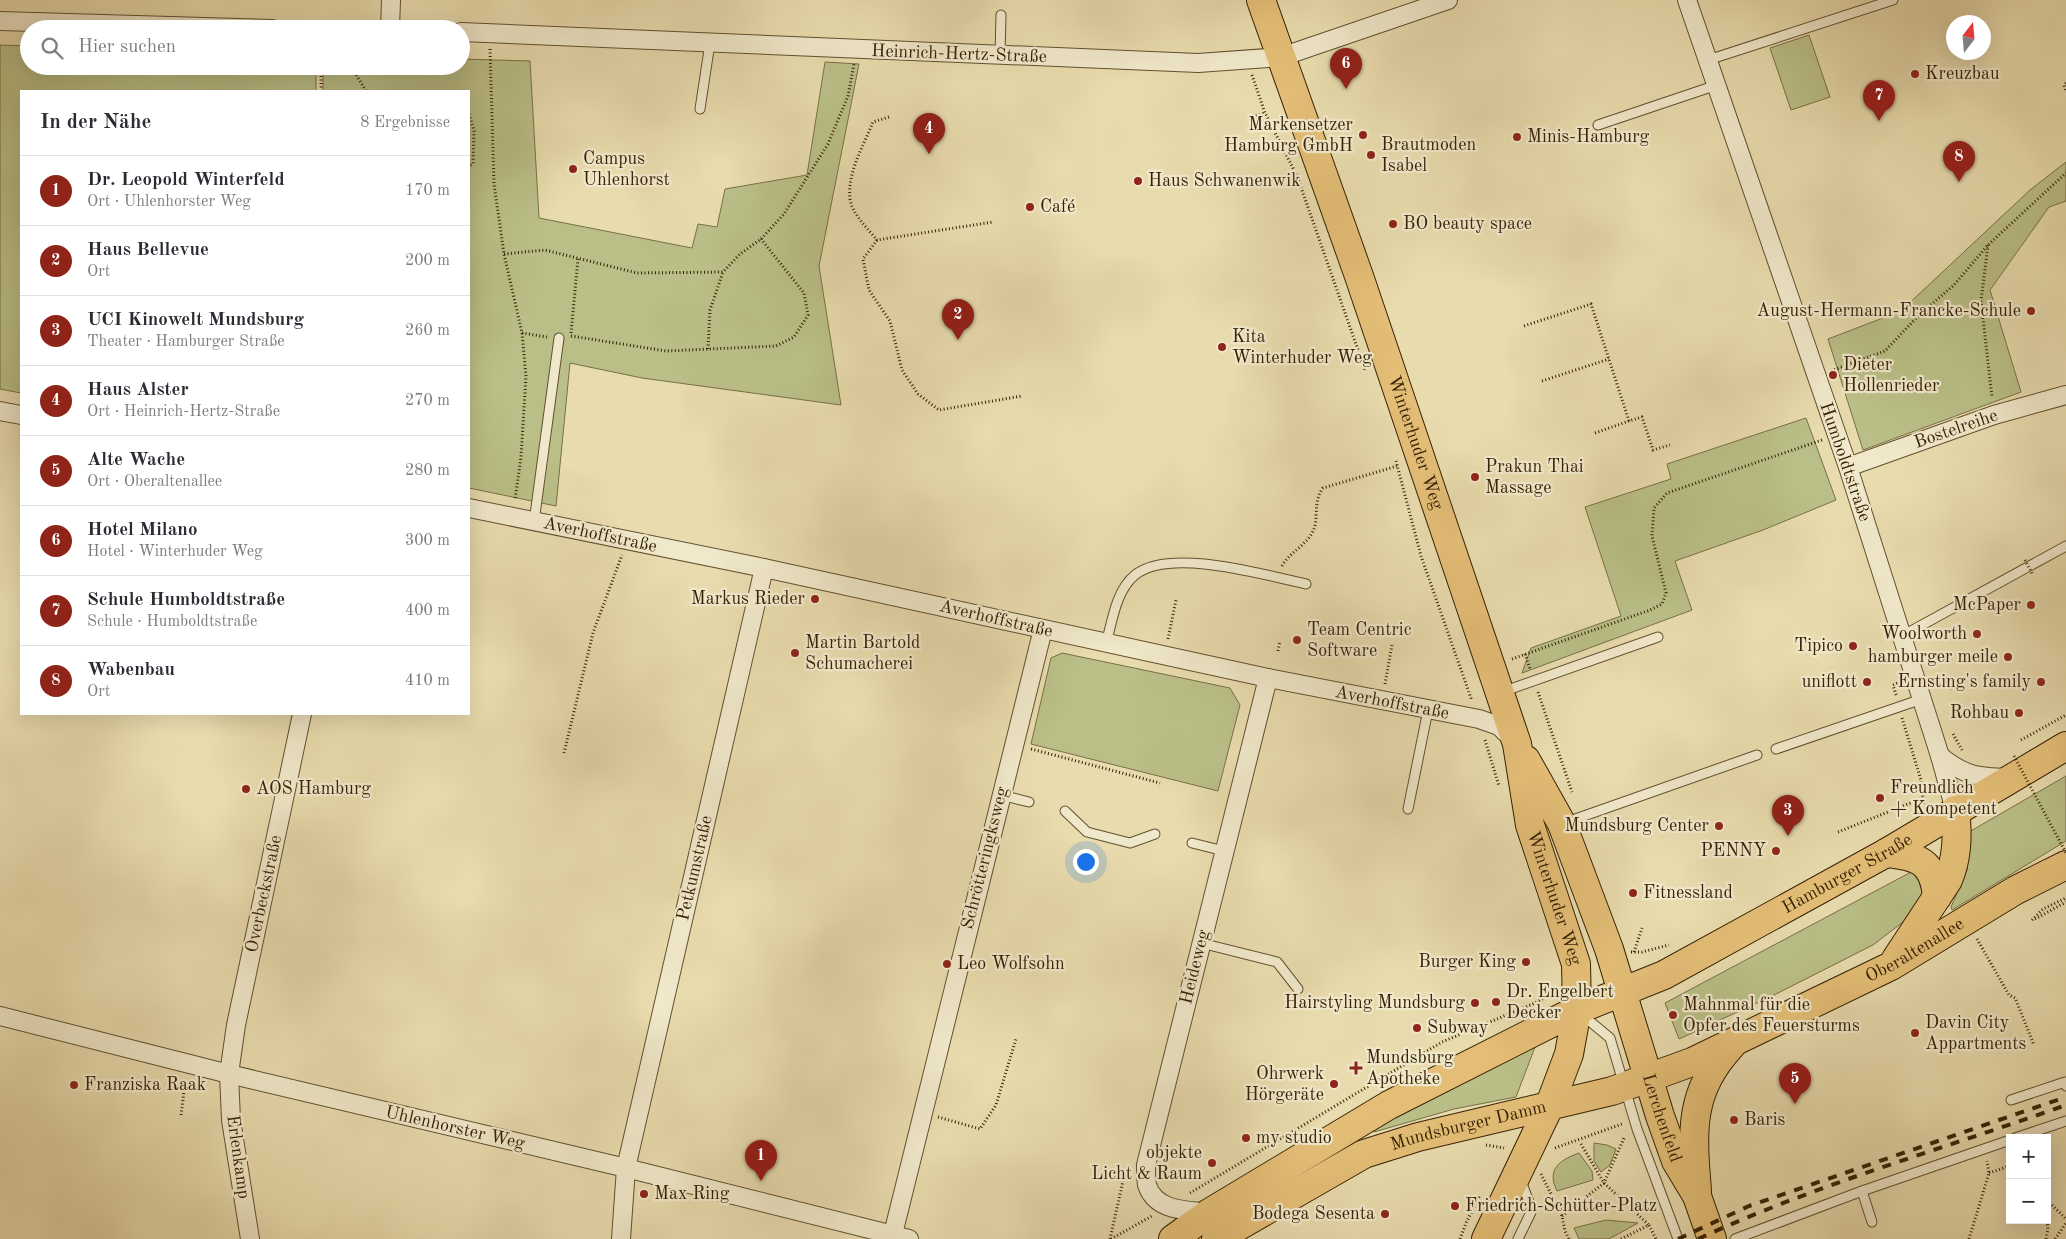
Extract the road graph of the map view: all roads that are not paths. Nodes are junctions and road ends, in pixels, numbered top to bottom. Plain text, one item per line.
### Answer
1 (391, 0) edge
2 (1262, 0) edge
3 (1448, 0) edge
4 (1687, 0) edge
5 (1893, 0) edge
6 (1427, 3) edge
7 (1001, 15) dead end
8 (390, 20) edge
9 (0, 21) edge
10 (20, 22) edge
11 (470, 32) edge
12 (710, 43) junction
13 (1000, 55) junction
14 (1281, 57) junction
15 (1708, 60) junction
16 (1717, 85) junction
17 (700, 109) dead end
18 (1598, 124) dead end
19 (558, 338) road end
20 (2066, 395) edge
21 (0, 411) edge
22 (20, 415) edge
23 (1848, 467) junction
24 (470, 508) edge
25 (534, 522) junction
26 (2066, 546) edge
27 (764, 568) junction
28 (1306, 584) dead end
29 (1043, 628) junction
30 (1902, 636) junction
31 (1658, 637) dead end
32 (1106, 644) junction
33 (1268, 678) junction
34 (1500, 693) junction
35 (1922, 699) junction
36 (1428, 710) junction
37 (302, 715) edge
38 (1517, 744) junction
39 (2066, 746) edge
40 (1776, 749) dead end
41 (1757, 756) dead end
42 (1940, 756) junction
43 (2012, 767) junction
44 (1001, 795) junction
45 (1029, 802) dead end
46 (1408, 809) dead end
47 (1955, 810) junction
48 (1065, 811) dead end
49 (1562, 824) junction
50 (1155, 834) dead end
51 (1192, 843) dead end
52 (1224, 851) junction
53 (1886, 853) junction
54 (2066, 865) edge
55 (1937, 897) junction
56 (1201, 943) junction
57 (1891, 966) junction
58 (1298, 989) dead end
59 (1623, 993) junction
60 (0, 1016) edge
61 (1585, 1017) junction
62 (1733, 1043) junction
63 (1635, 1070) junction
64 (229, 1074) junction
65 (2066, 1086) edge
66 (2011, 1100) dead end
67 (1548, 1107) junction
68 (2066, 1121) edge
69 (2027, 1134) edge
70 (2006, 1141) edge
71 (1521, 1167) junction
72 (626, 1168) junction
73 (1862, 1191) junction
74 (1697, 1196) junction
75 (1209, 1213) junction
76 (1872, 1222) dead end
77 (901, 1237) edge
78 (250, 1239) edge
79 (621, 1239) edge
80 (1172, 1239) edge
81 (1216, 1239) edge
82 (1486, 1239) edge
83 (1518, 1239) edge
84 (1678, 1239) edge
85 (1712, 1239) edge
86 (1736, 1239) edge

1 - 8 street
2 - 14 main road, Winterhuder Weg
3 - 6 street, Heinrich-Hertz-Straße
4 - 15 street, Humboldtstraße
5 - 15 lane
6 - 14 street, Heinrich-Hertz-Straße
7 - 13 lane
9 - 10 street
11 - 12 street, Heinrich-Hertz-Straße
12 - 13 street, Heinrich-Hertz-Straße
12 - 17 lane
13 - 14 street, Heinrich-Hertz-Straße
14 - 34 main road, Winterhuder Weg
15 - 16 street, Humboldtstraße
16 - 18 lane
16 - 23 street, Humboldtstraße
19 - 25 lane
20 - 23 street, Bostelreihe
21 - 22 street
23 - 30 street, Humboldtstraße
24 - 25 street, Averhoffstraße
25 - 27 street, Averhoffstraße
26 - 30 lane
27 - 29 street, Averhoffstraße
27 - 72 street, Petkumstraße
28 - 32 lane
29 - 32 street, Averhoffstraße
29 - 44 street, Schrötteringksweg
30 - 35 street, Humboldtstraße
31 - 34 lane
32 - 33 street, Averhoffstraße
33 - 36 street, Averhoffstraße
33 - 52 street, Heideweg
34 - 38 main road, Winterhuder Weg
35 - 40 lane
35 - 42 street, Humboldtstraße
36 - 38 street, Averhoffstraße
36 - 46 lane
37 - 64 street, Overbeckstraße
38 - 49 main road, Winterhuder Weg
38 - 61 main road, Winterhuder Weg
39 - 43 main road, Hamburger Straße
41 - 49 lane
42 - 43 street
42 - 47 street, Humboldtstraße
43 - 47 main road, Hamburger Straße
44 - 45 lane
44 - 77 street, Schrötteringksweg
47 - 53 main road, Hamburger Straße
47 - 55 main road
48 - 50 lane
49 - 59 main road, Winterhuder Weg
51 - 52 lane
52 - 56 street, Heideweg
53 - 55 main road
53 - 59 main road, Hamburger Straße
54 - 57 main road, Oberaltenallee
55 - 57 main road
56 - 58 lane
56 - 75 street, Heideweg
57 - 62 main road, Oberaltenallee
59 - 61 main road
59 - 63 main road, Lerchenfeld
60 - 64 street, Uhlenhorster Weg
61 - 63 lane
61 - 67 main road
61 - 75 main road, Mundsburger Damm
62 - 63 main road, Mundsburger Damm
62 - 74 main road
63 - 67 main road, Mundsburger Damm
63 - 74 main road, Lerchenfeld
63 - 84 lane
64 - 72 street, Uhlenhorster Weg
64 - 78 street, Erlenkamp
65 - 66 lane
67 - 71 main road
67 - 81 main road, Mundsburger Damm
68 - 69 lane
70 - 73 lane
71 - 82 main road
71 - 83 lane
72 - 77 street, Uhlenhorster Weg
72 - 79 street, Petkumstraße
73 - 76 lane
73 - 86 lane
74 - 85 main road, Lerchenfeld
75 - 80 main road, Mundsburger Damm

